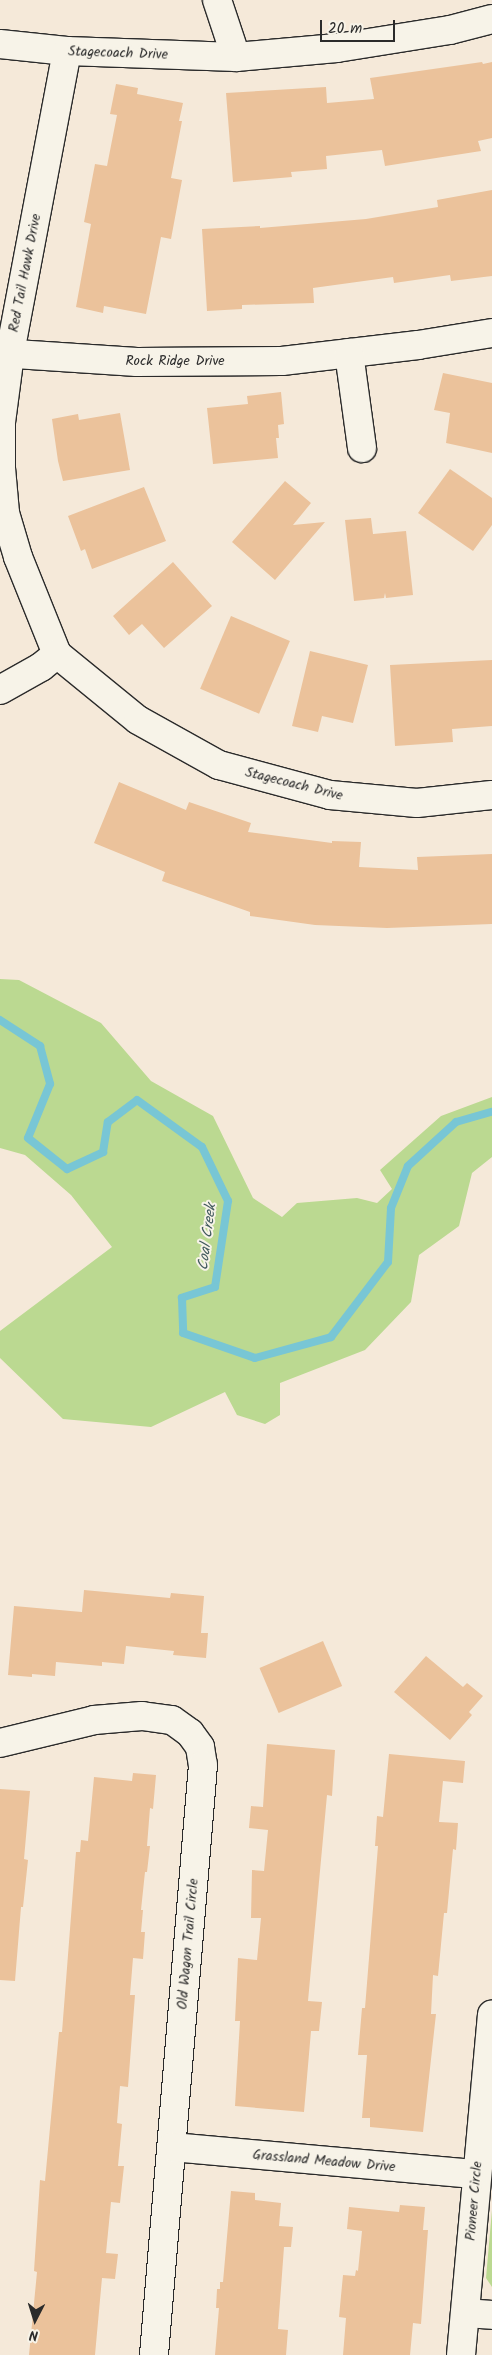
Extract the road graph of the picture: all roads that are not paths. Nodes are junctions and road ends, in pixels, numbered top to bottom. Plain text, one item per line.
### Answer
1 (217, 0) edge
2 (492, 19) edge
3 (0, 44) edge
4 (67, 51) junction
5 (236, 57) junction
6 (492, 333) edge
7 (349, 353) junction
8 (5, 354) edge
9 (362, 448) dead end
10 (57, 654) junction
11 (0, 690) edge
12 (138, 720) joint
13 (492, 794) edge
14 (0, 1743) edge
15 (492, 2024) edge
16 (172, 2147) junction
17 (476, 2174) junction
18 (465, 2313) junction
19 (492, 2316) edge
20 (154, 2355) edge
21 (461, 2355) edge

1 - 5 street
2 - 5 street, Stagecoach Drive
3 - 4 street, Stagecoach Drive
4 - 5 street, Stagecoach Drive
4 - 8 street, Red Tail Hawk Drive
6 - 7 street, Rock Ridge Drive
7 - 8 street, Rock Ridge Drive
7 - 9 street
8 - 10 street, Red Tail Hawk Drive
10 - 11 street
10 - 12 street, Red Tail Hawk Drive
12 - 13 street, Stagecoach Drive
14 - 16 street, Old Wagon Trail Circle
15 - 17 street, Pioneer Circle
16 - 17 street, Grassland Meadow Drive
16 - 20 street, Old Wagon Trail Circle
17 - 18 street, Pioneer Circle
18 - 19 street
18 - 21 street, Pioneer Circle

